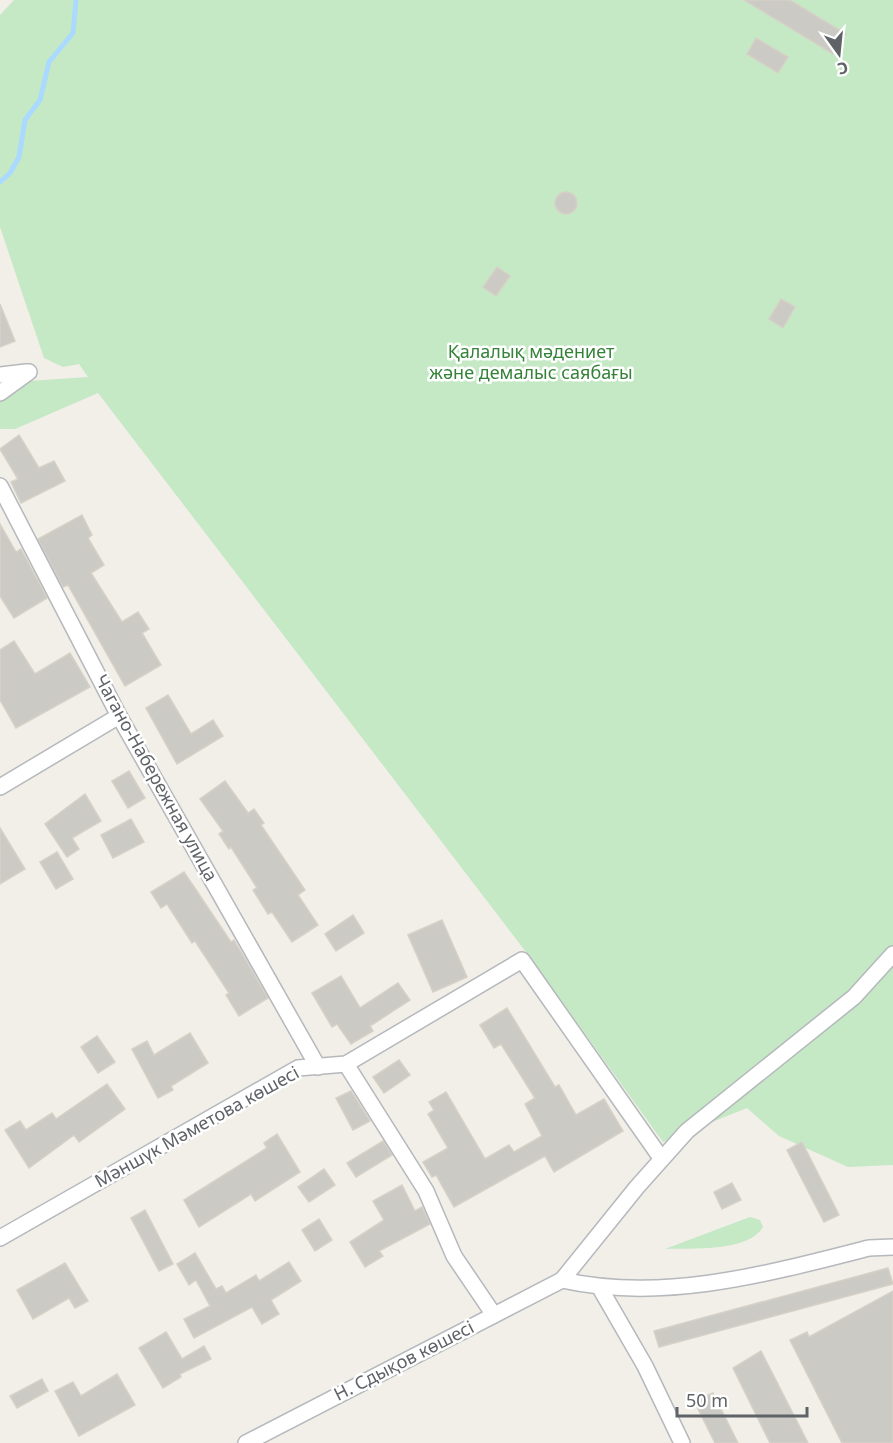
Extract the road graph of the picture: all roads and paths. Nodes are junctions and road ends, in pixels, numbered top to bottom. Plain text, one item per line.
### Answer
1 (0, 375) edge
2 (0, 393) edge
3 (0, 486) edge
4 (119, 716) junction
5 (0, 787) edge
6 (893, 954) edge
7 (346, 1064) junction
8 (318, 1066) junction
9 (661, 1158) junction
10 (0, 1238) edge
11 (893, 1247) edge
12 (562, 1280) junction
13 (600, 1288) junction
14 (494, 1315) junction
15 (246, 1443) edge
16 (681, 1443) edge

1 - 2 street
3 - 4 street, Чагано-Набережная улица
4 - 5 street
4 - 8 street, Чагано-Набережная улица
6 - 9 street
7 - 8 street, Мәншүк Мәметова көшесі
7 - 9 street, Мәншүк Мәметова көшесі
7 - 14 street
8 - 10 street, Мәншүк Мәметова көшесі
9 - 12 street
11 - 13 street
12 - 13 street
12 - 14 street, Н. Сдықов көшесі
13 - 16 street
14 - 15 street, Н. Сдықов көшесі

